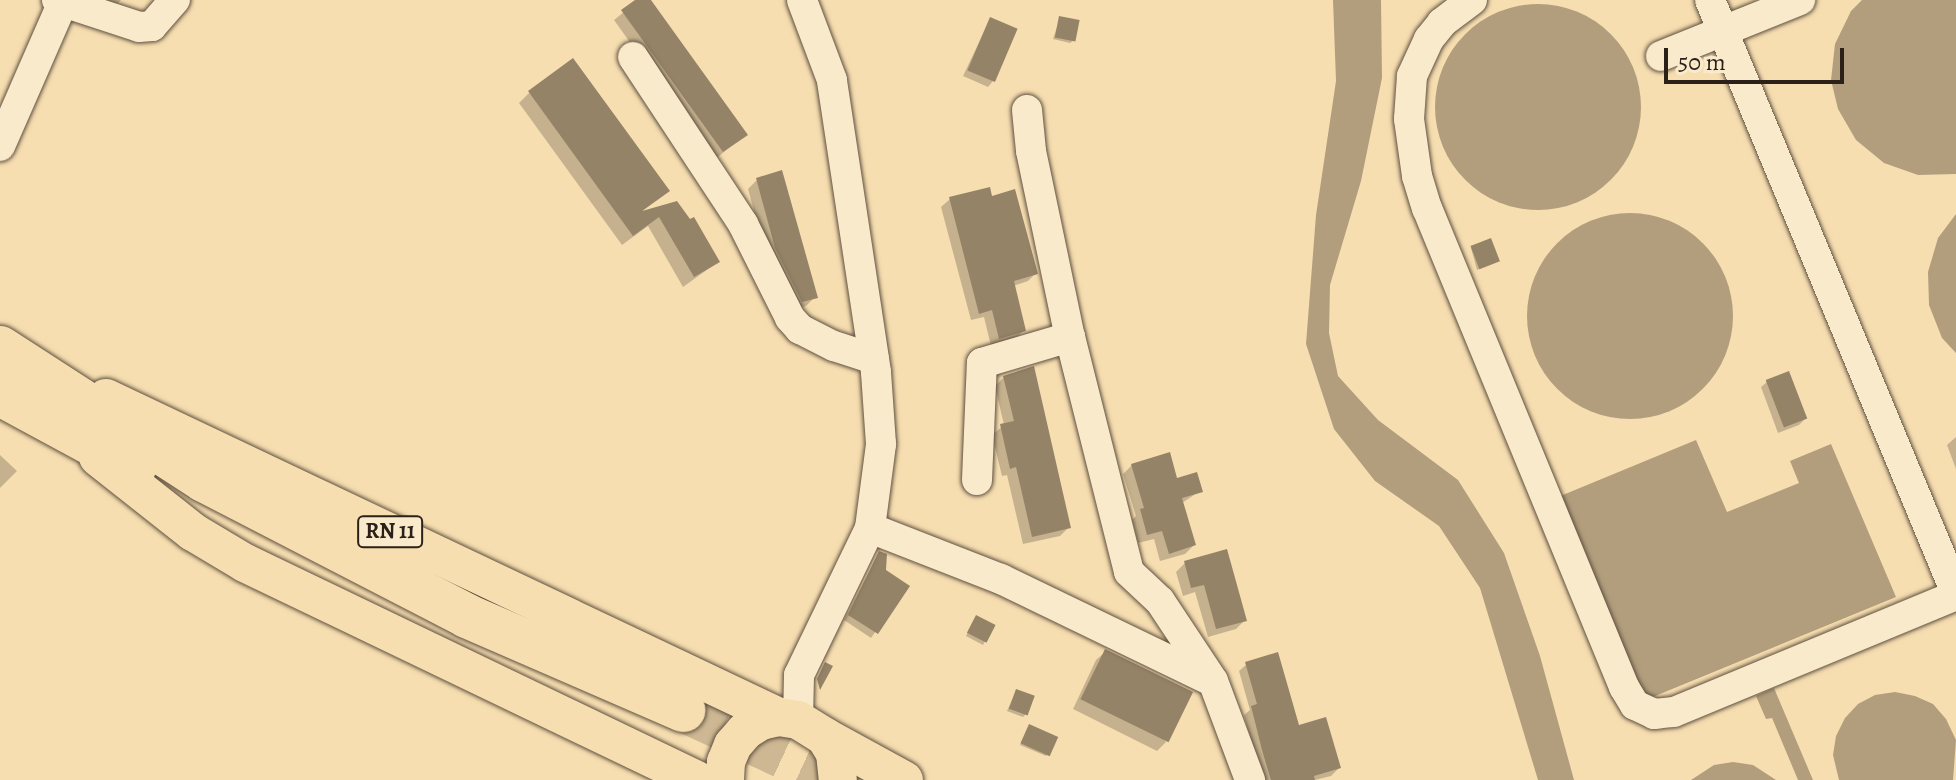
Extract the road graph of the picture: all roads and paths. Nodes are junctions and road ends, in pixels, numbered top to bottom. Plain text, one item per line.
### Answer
1 (175, 0) edge
2 (802, 0) edge
3 (1472, 0) edge
4 (1710, 0) edge
5 (1800, 0) edge
6 (60, 1) edge
7 (1723, 31) junction
8 (1661, 56) dead end
9 (633, 57) dead end
10 (10, 101) edge
11 (1027, 110) dead end
12 (0, 146) edge
13 (1070, 337) junction
14 (0, 348) edge
15 (874, 359) junction
16 (0, 394) edge
17 (55, 423) junction
18 (977, 480) dead end
19 (870, 528) junction
20 (1956, 594) edge
21 (1213, 681) junction
22 (801, 725) junction
23 (697, 780) edge
24 (725, 780) edge
25 (838, 780) edge
26 (904, 780) edge
27 (1250, 780) edge

1 - 6 street
2 - 15 street
3 - 20 street
4 - 7 street
5 - 7 street
6 - 10 street
7 - 8 street
7 - 20 street
9 - 15 street
10 - 12 street
11 - 13 street
13 - 18 street
13 - 21 street
14 - 17 highway, RN 11
14 - 22 main road, RN 11
15 - 19 street
16 - 17 highway, RN 11
17 - 23 main road, RN 11
19 - 21 street
19 - 22 street
21 - 27 street
22 - 24 main road
22 - 25 main road
22 - 26 main road, RN 11

